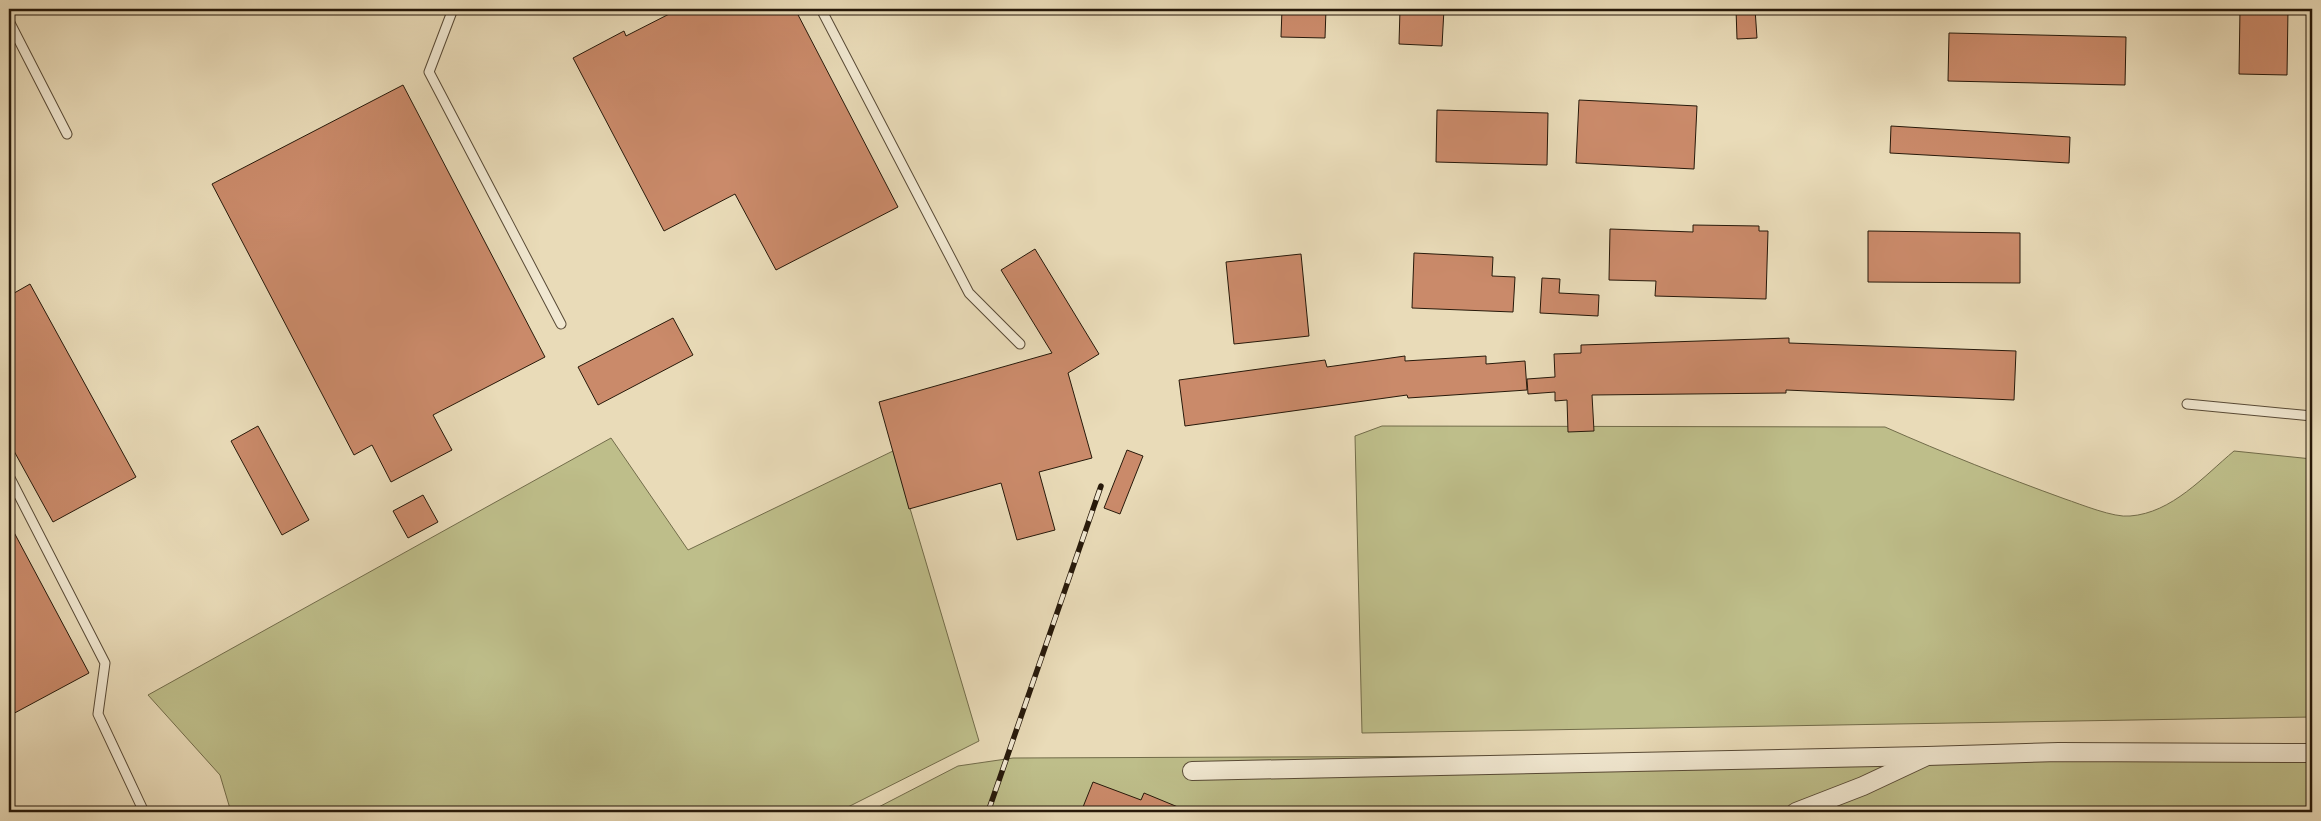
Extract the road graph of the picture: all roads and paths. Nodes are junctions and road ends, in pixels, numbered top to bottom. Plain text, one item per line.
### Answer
1 (453, 9) edge
2 (821, 9) edge
3 (9, 21) edge
4 (12, 34) edge
5 (67, 134) dead end
6 (561, 324) dead end
7 (1020, 344) dead end
8 (2187, 404) dead end
9 (2312, 416) edge
10 (9, 476) edge
11 (2312, 753) edge
12 (1926, 756) junction
13 (1192, 771) dead end
14 (144, 812) edge
15 (1796, 812) edge

1 - 6 lane
2 - 7 lane
3 - 4 lane
4 - 5 lane
8 - 9 lane
10 - 14 lane
11 - 12 street
12 - 13 street
12 - 15 street

